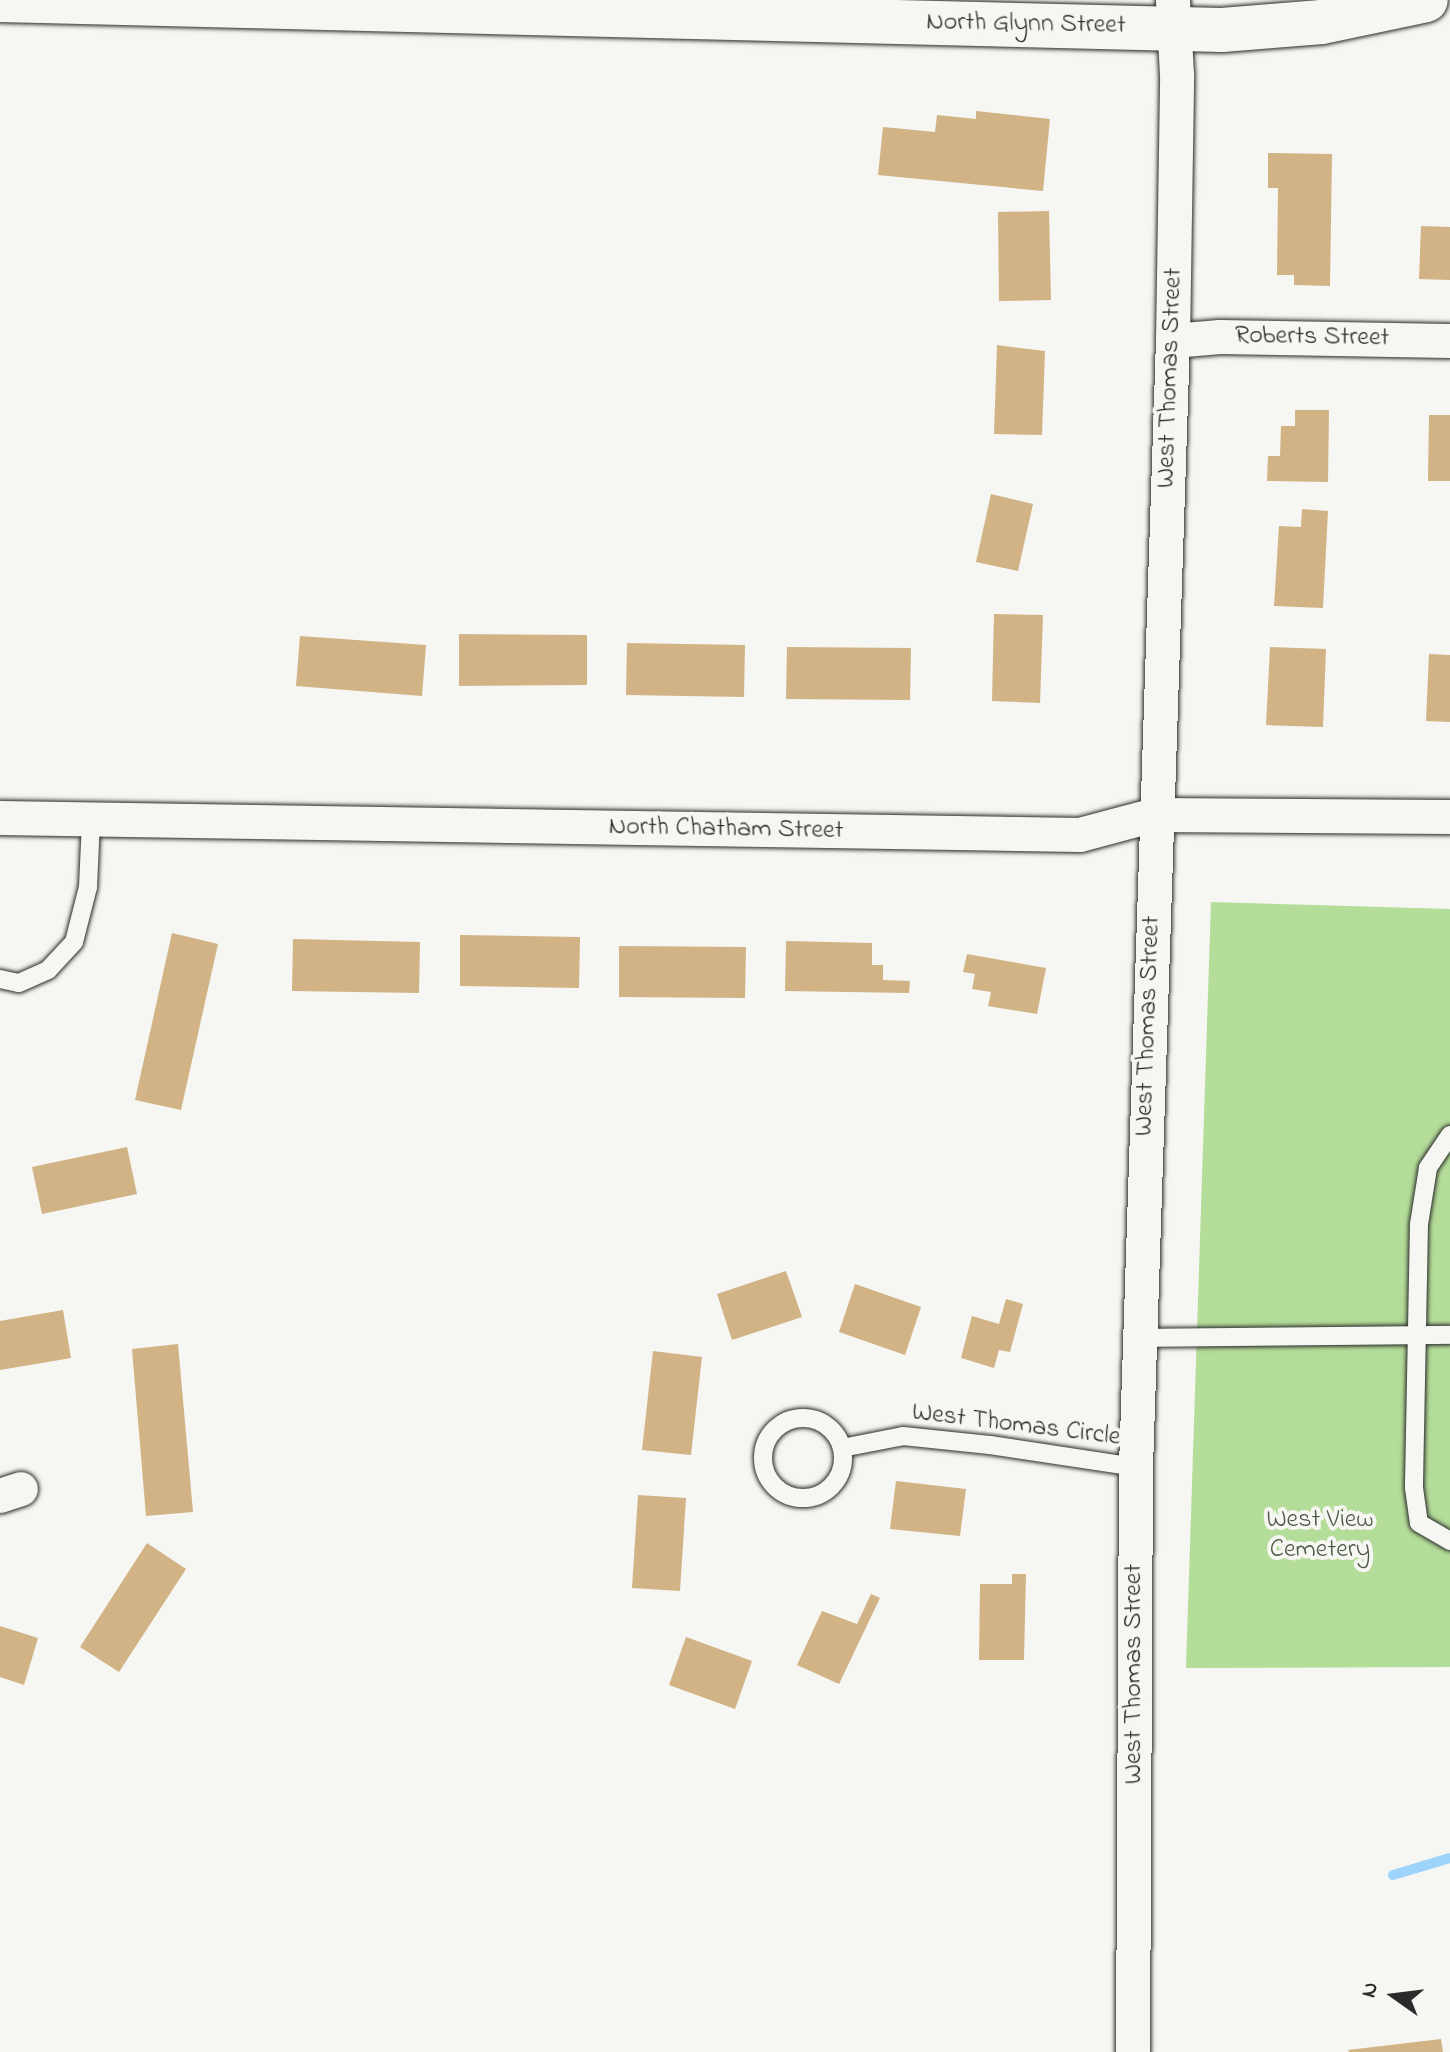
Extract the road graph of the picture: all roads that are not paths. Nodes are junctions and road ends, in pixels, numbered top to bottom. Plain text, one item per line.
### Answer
1 (0, 0) edge
2 (1426, 0) edge
3 (1173, 14) edge
4 (1173, 341) junction
5 (1450, 341) edge
6 (1155, 815) junction
7 (1450, 817) edge
8 (0, 818) edge
9 (91, 820) junction
10 (0, 979) edge
11 (1450, 1135) edge
12 (1417, 1335) junction
13 (1450, 1335) edge
14 (1140, 1338) junction
15 (842, 1448) junction
16 (1136, 1467) junction
17 (1450, 1541) edge
18 (1133, 2052) edge

1 - 3 main road, North Glynn Street
2 - 3 main road, North Glynn Street
3 - 4 street, West Thomas Street
4 - 5 street, Roberts Street
4 - 6 street, West Thomas Street
6 - 7 street, North Chatham Street
6 - 9 street, North Chatham Street
6 - 14 street, West Thomas Street
8 - 9 street, North Chatham Street
9 - 10 lane
11 - 12 lane
12 - 13 lane
12 - 14 lane
12 - 17 lane
14 - 16 street, West Thomas Street
15 - 15 lane
15 - 16 lane, West Thomas Circle
16 - 18 street, West Thomas Street

